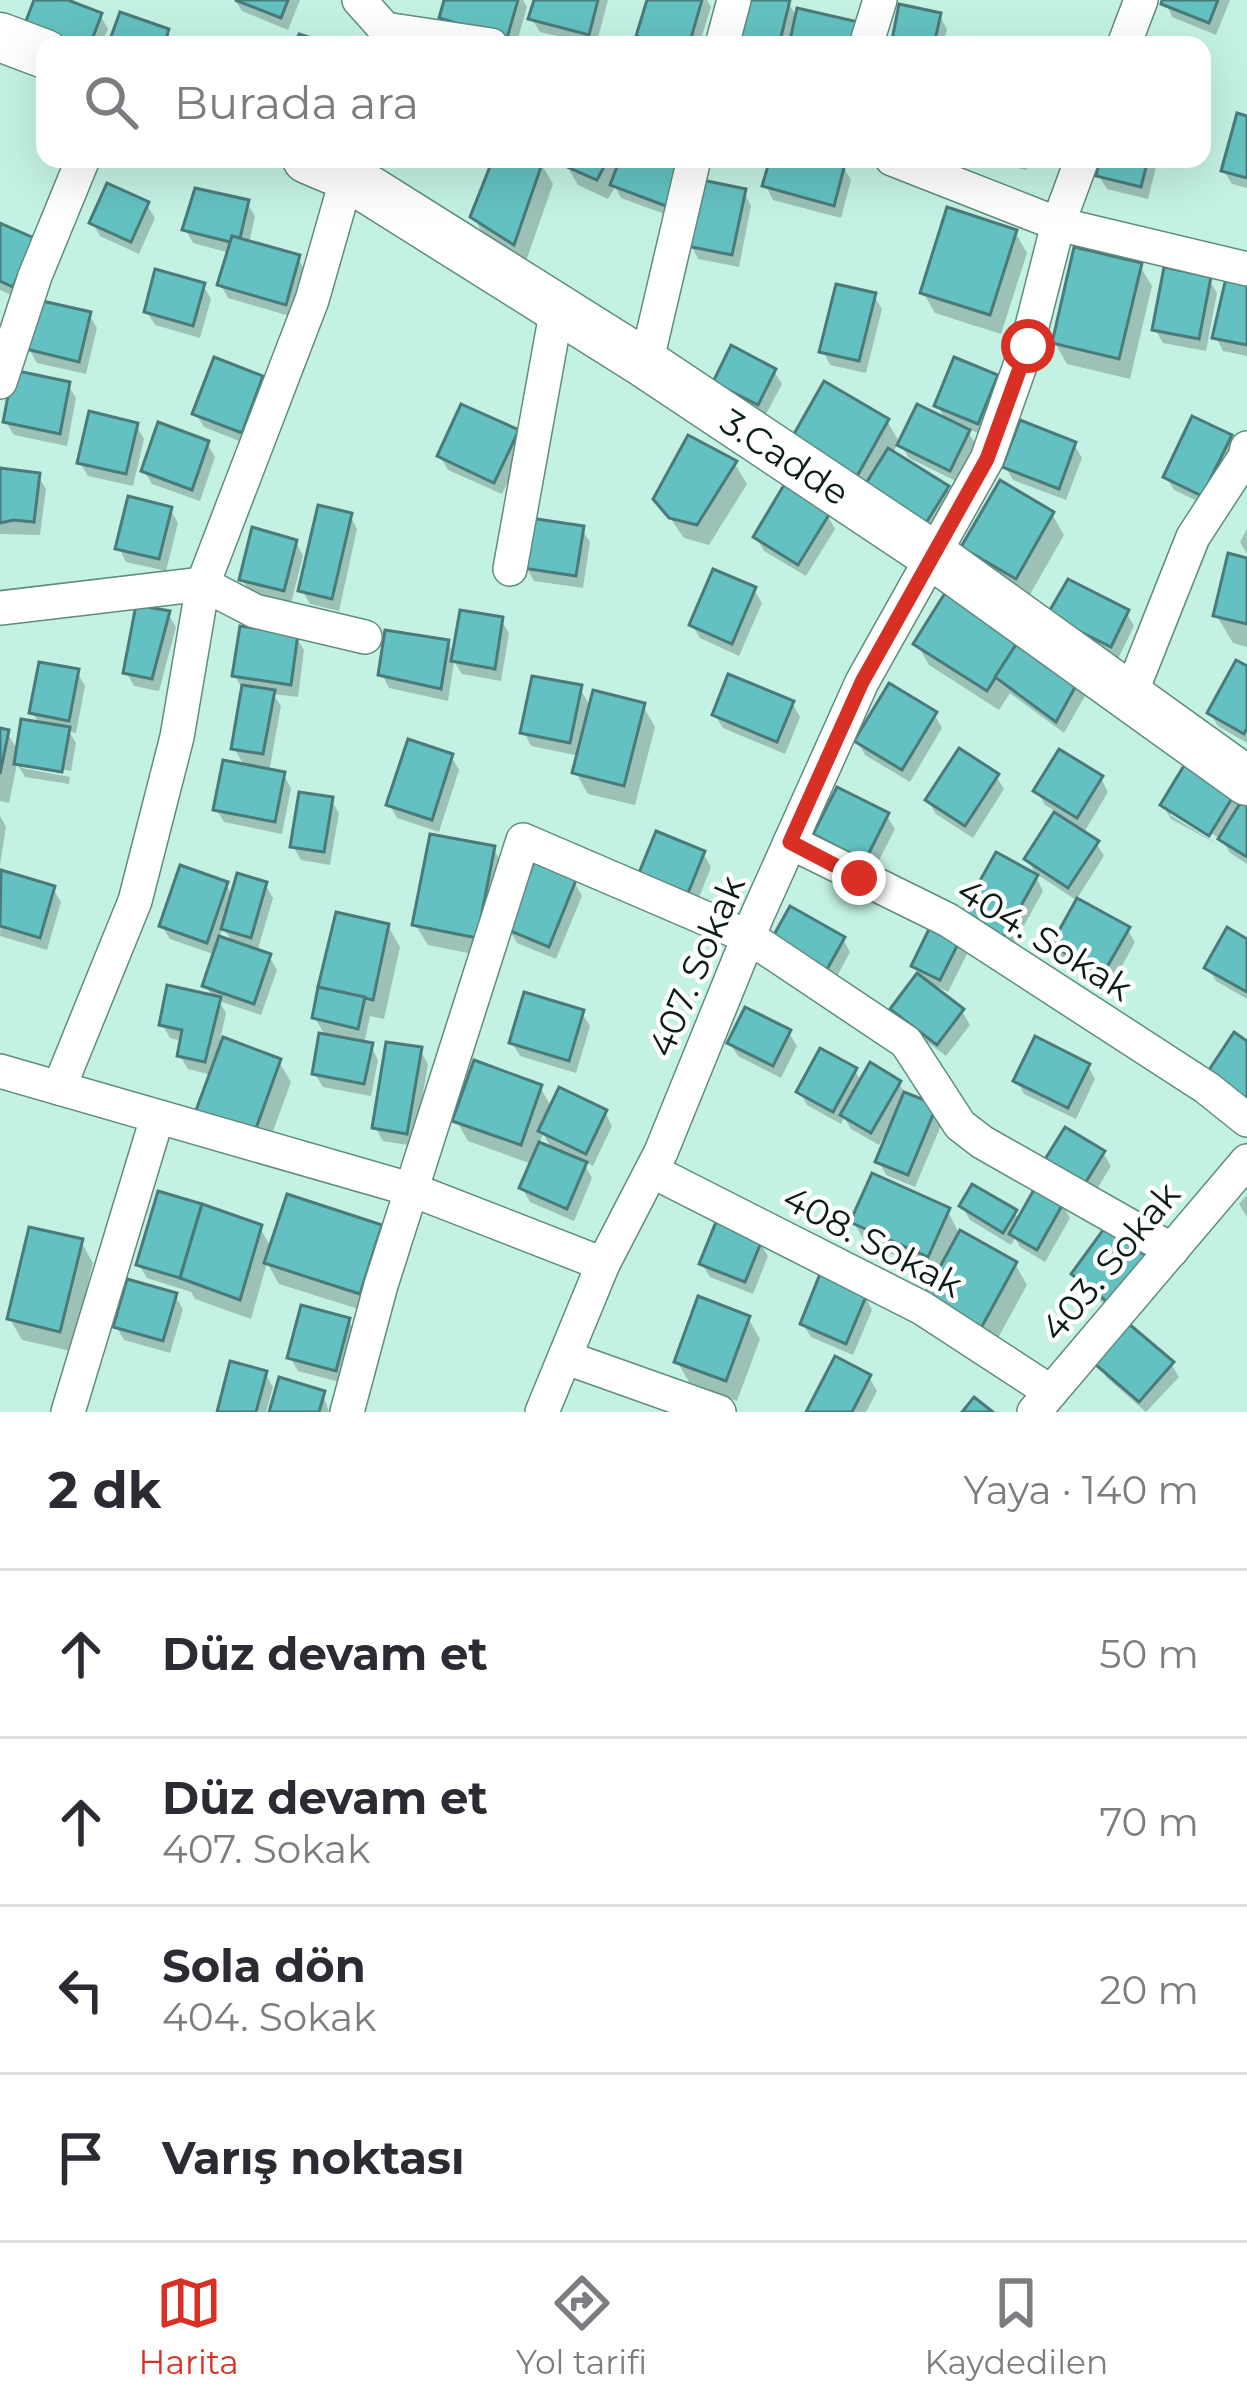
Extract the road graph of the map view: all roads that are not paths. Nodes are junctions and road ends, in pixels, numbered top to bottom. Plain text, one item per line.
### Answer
1 (359, 0) edge
2 (734, 0) edge
3 (880, 0) edge
4 (1141, 0) edge
5 (382, 36) edge
6 (724, 36) edge
7 (869, 36) edge
8 (1127, 36) edge
9 (0, 37) edge
10 (36, 51) edge
11 (78, 168) edge
12 (334, 168) edge
13 (341, 168) edge
14 (692, 168) edge
15 (915, 168) edge
16 (1079, 168) edge
17 (1058, 224) junction
18 (1247, 269) edge
19 (557, 308) junction
20 (646, 364) junction
21 (0, 382) edge
22 (1247, 448) edge
23 (931, 554) junction
24 (510, 569) dead end
25 (203, 584) junction
26 (0, 608) edge
27 (365, 638) dead end
28 (1129, 698) junction
29 (1247, 781) edge
30 (790, 842) junction
31 (749, 937) junction
32 (0, 1071) edge
33 (59, 1088) junction
34 (157, 1118) junction
35 (1247, 1120) edge
36 (1247, 1161) edge
37 (652, 1171) junction
38 (413, 1190) junction
39 (1172, 1250) junction
40 (603, 1264) junction
41 (568, 1358) junction
42 (1043, 1402) edge
43 (68, 1412) edge
44 (347, 1412) edge
45 (542, 1412) edge
46 (719, 1412) edge

1 - 5 street
2 - 6 street
3 - 7 street
4 - 8 street
9 - 10 street
11 - 21 street
12 - 25 street
13 - 19 street, 3.Cadde
14 - 20 street
15 - 17 street
16 - 17 street, 407. Sokak
17 - 18 street
17 - 23 street, 407. Sokak
19 - 20 street, 3.Cadde
19 - 24 street
20 - 23 street, 3.Cadde
22 - 28 street
23 - 28 street, 3.Cadde
23 - 30 street, 407. Sokak
25 - 26 street
25 - 27 street
25 - 33 street
28 - 29 street, 3.Cadde
30 - 31 street, 407. Sokak
30 - 35 street, 404. Sokak
31 - 37 street, 407. Sokak
31 - 38 street
31 - 39 street
32 - 33 street
33 - 34 street
34 - 38 street
34 - 43 street
36 - 39 street, 403. Sokak
37 - 40 street, 407. Sokak
37 - 42 street, 408. Sokak
38 - 40 street
38 - 44 street
39 - 42 street, 403. Sokak
40 - 41 street, 407. Sokak
41 - 45 street, 407. Sokak
41 - 46 street

